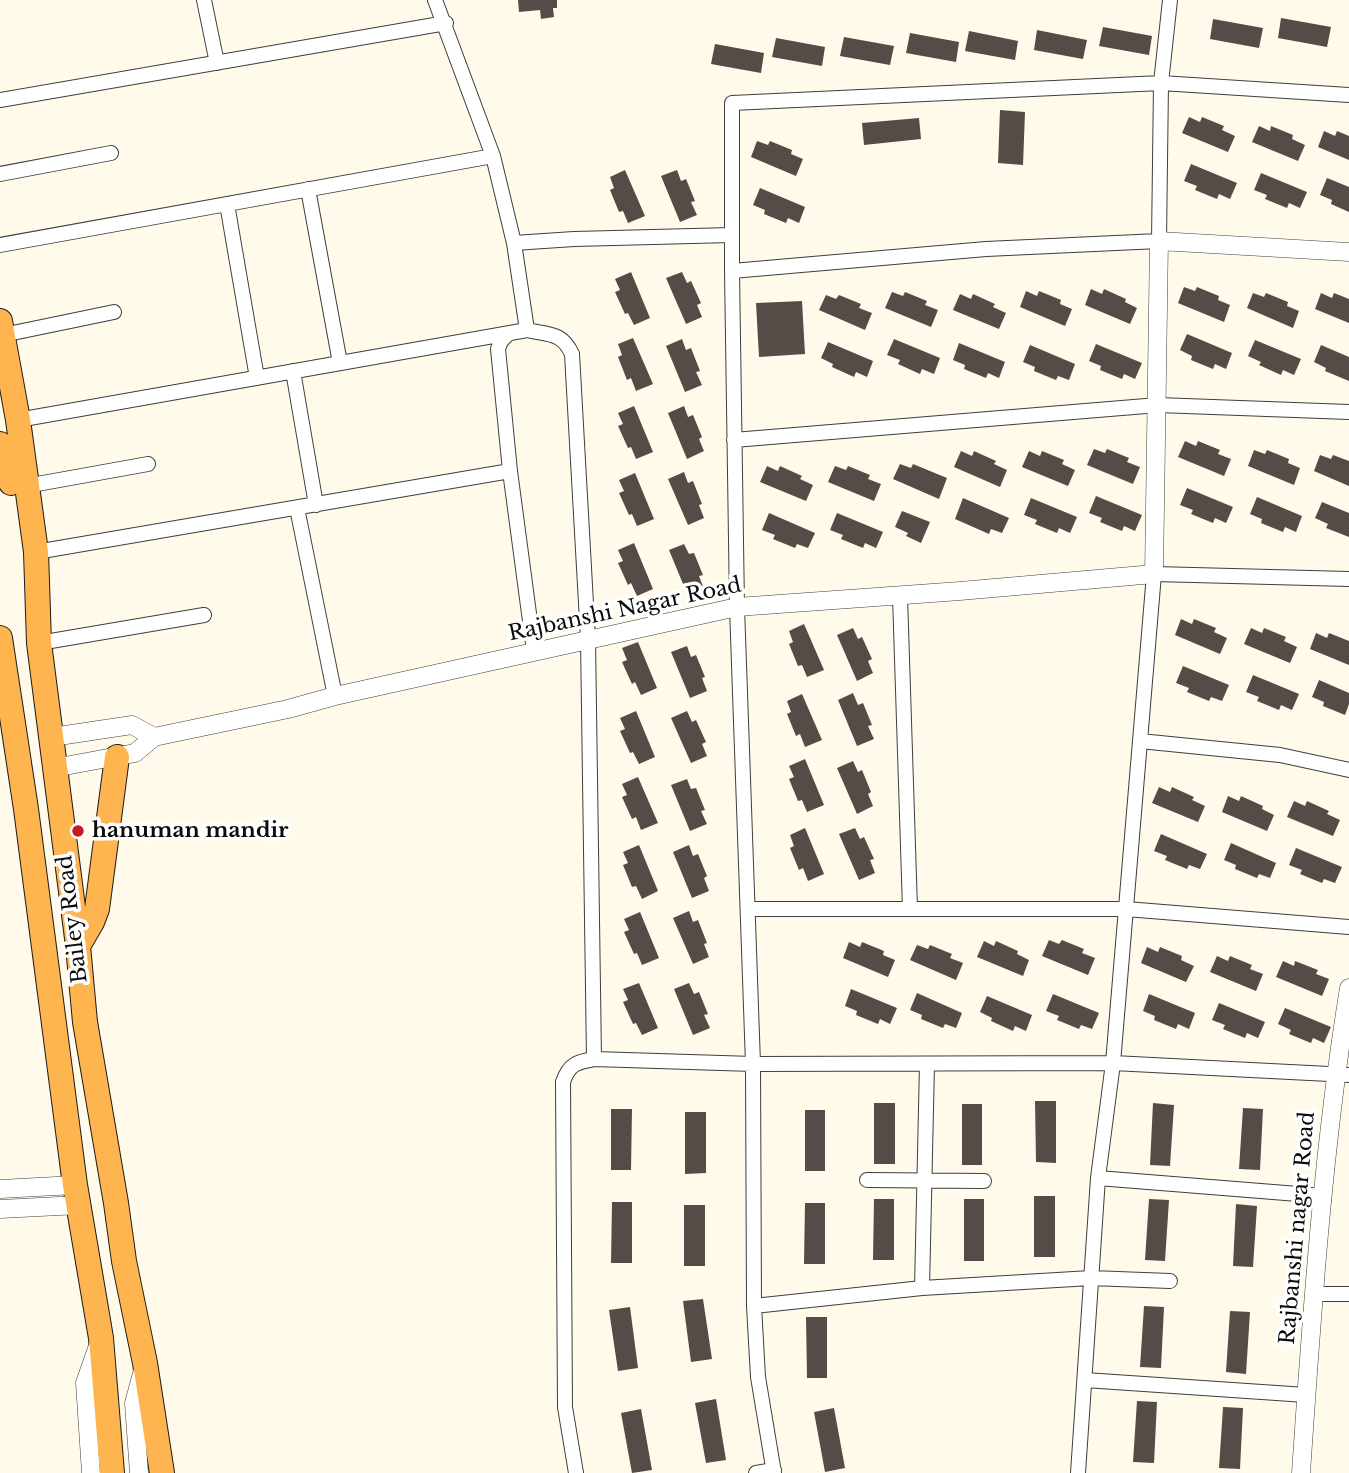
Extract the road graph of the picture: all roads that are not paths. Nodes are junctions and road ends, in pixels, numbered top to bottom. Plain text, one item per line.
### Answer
1 (204, 0) edge
2 (435, 0) edge
3 (1170, 0) edge
4 (446, 23) junction
5 (217, 63) junction
6 (1161, 83) junction
7 (1349, 95) edge
8 (0, 100) edge
9 (111, 153) dead end
10 (494, 156) junction
11 (0, 174) edge
12 (308, 189) junction
13 (227, 204) junction
14 (732, 234) junction
15 (1159, 241) junction
16 (514, 243) junction
17 (0, 245) edge
18 (1349, 252) edge
19 (732, 271) junction
20 (114, 312) dead end
21 (1, 328) edge
22 (527, 330) junction
23 (508, 334) junction
24 (340, 363) junction
25 (293, 371) junction
26 (257, 378) junction
27 (1158, 405) junction
28 (1349, 412) edge
29 (18, 420) junction
30 (734, 439) junction
31 (0, 444) edge
32 (148, 464) dead end
33 (510, 471) junction
34 (26, 486) junction
35 (316, 505) junction
36 (297, 508) junction
37 (36, 552) junction
38 (1154, 574) junction
39 (1349, 579) edge
40 (900, 596) junction
41 (737, 607) junction
42 (204, 615) dead end
43 (38, 637) junction
44 (0, 638) edge
45 (588, 639) junction
46 (534, 651) junction
47 (335, 696) junction
48 (52, 737) junction
49 (154, 737) junction
50 (1140, 741) junction
51 (117, 757) junction
52 (54, 768) junction
53 (1349, 770) edge
54 (748, 909) junction
55 (910, 909) junction
56 (1126, 909) junction
57 (1349, 927) edge
58 (78, 946) junction
59 (1349, 988) edge
60 (594, 1059) junction
61 (1113, 1063) junction
62 (927, 1064) junction
63 (753, 1065) junction
64 (1342, 1075) edge
65 (1098, 1178) junction
66 (867, 1180) dead end
67 (925, 1180) junction
68 (984, 1181) dead end
69 (0, 1189) edge
70 (77, 1195) junction
71 (1323, 1196) junction
72 (0, 1209) edge
73 (1091, 1278) junction
74 (1170, 1281) dead end
75 (922, 1288) junction
76 (1313, 1294) junction
77 (1349, 1294) edge
78 (754, 1306) junction
79 (101, 1338) junction
80 (145, 1363) junction
81 (1085, 1380) junction
82 (1306, 1395) junction
83 (774, 1472) edge
84 (90, 1473) edge
85 (113, 1473) edge
86 (139, 1473) edge
87 (162, 1473) edge
88 (576, 1473) edge
89 (756, 1473) edge
90 (1078, 1473) edge
91 (1301, 1473) edge

1 - 5 street
2 - 4 street
3 - 6 street
4 - 5 street
4 - 10 street
5 - 8 street
6 - 7 street
6 - 14 street
6 - 15 street
9 - 11 street
10 - 12 street
10 - 16 street
12 - 13 street
12 - 24 street
13 - 17 street
13 - 26 street
14 - 16 street
14 - 19 street
15 - 18 street
15 - 19 street
15 - 27 street
16 - 22 street
19 - 30 street
20 - 21 street
21 - 29 highway, Bailey Road
22 - 23 street
22 - 45 street
23 - 24 street
23 - 33 street
24 - 25 street
25 - 26 street
25 - 35 street
26 - 29 street
27 - 28 street
27 - 30 street
27 - 38 street
29 - 34 highway, Bailey Road
30 - 41 street
31 - 43 highway
32 - 34 street
33 - 35 street
33 - 46 street
34 - 37 highway, Bailey Road
35 - 36 street
36 - 37 street
36 - 47 street
37 - 43 highway, Bailey Road
38 - 39 street
38 - 40 street, Rajbanshi Nagar Road
38 - 50 street
40 - 41 street, Rajbanshi Nagar Road
40 - 55 street
41 - 45 street, Rajbanshi Nagar Road
41 - 54 street
42 - 43 street
43 - 48 highway, Bailey Road
44 - 70 highway, Bailey Road
45 - 46 street, Rajbanshi Nagar Road
45 - 60 street
46 - 47 street, Rajbanshi Nagar Road
47 - 49 street, Rajbanshi Nagar Road
48 - 49 street
48 - 52 highway, Bailey Road
49 - 51 street, Rajbanshi Nagar Road
50 - 53 street
50 - 56 street
51 - 52 street, Rajbanshi Nagar Road
51 - 58 highway
52 - 58 highway, Bailey Road
54 - 55 street
54 - 63 street
55 - 56 street
56 - 57 street
56 - 61 street
58 - 80 highway, Bailey Road
59 - 64 street, Rajbanshi nagar Road
60 - 63 street
60 - 88 street
61 - 62 street
61 - 64 street
61 - 65 street
62 - 63 street
62 - 67 street
63 - 78 street
64 - 71 street, Rajbanshi nagar Road
65 - 71 street
65 - 73 street
66 - 67 street
67 - 68 street
67 - 75 street
69 - 70 street
70 - 72 street
70 - 79 highway, Bailey Road
71 - 76 street, Rajbanshi nagar Road
73 - 74 street
73 - 75 street
73 - 81 street
75 - 78 street
76 - 77 street
76 - 82 street, Rajbanshi nagar Road
78 - 83 street
79 - 84 street
79 - 85 highway, Bailey Road
80 - 86 street
80 - 87 highway, Bailey Road
81 - 82 street
81 - 90 street
82 - 91 street, Rajbanshi nagar Road
83 - 89 street

